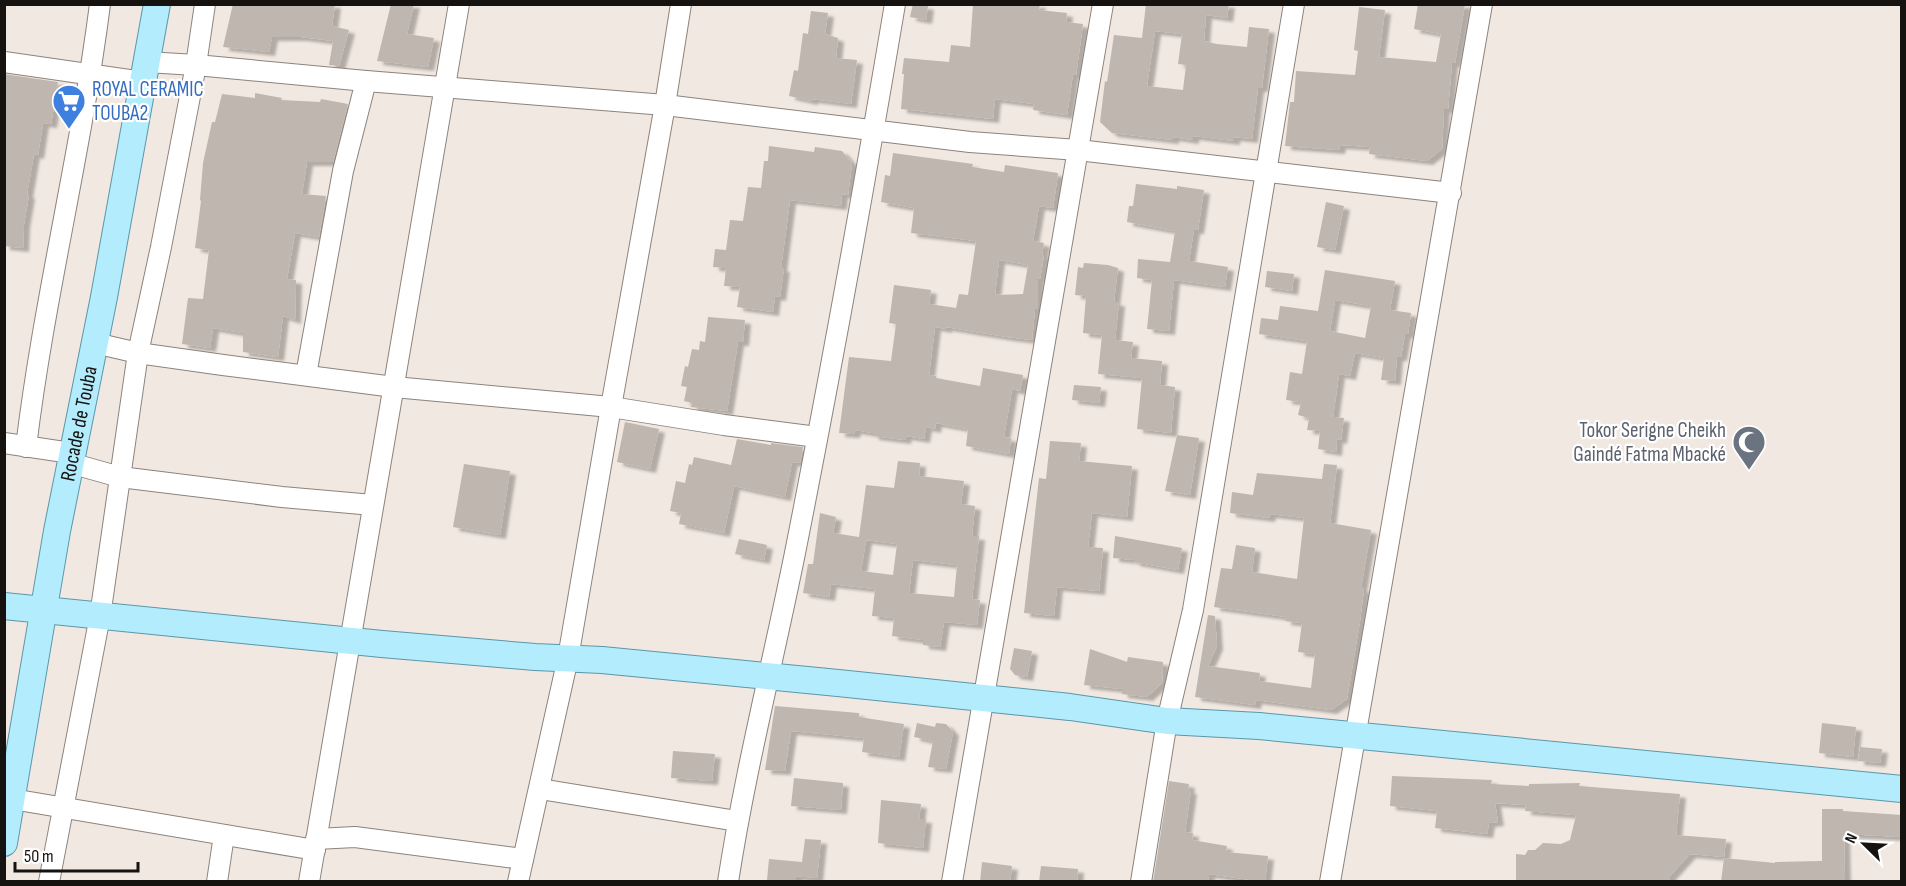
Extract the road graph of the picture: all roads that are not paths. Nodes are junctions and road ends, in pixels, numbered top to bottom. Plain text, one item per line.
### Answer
1 (100, 4) edge
2 (157, 4) edge
3 (205, 4) edge
4 (459, 4) edge
5 (681, 4) edge
6 (895, 4) edge
7 (1103, 4) edge
8 (1294, 4) edge
9 (1482, 4) edge
10 (4, 62) edge
11 (196, 64) junction
12 (144, 72) junction
13 (91, 74) junction
14 (366, 81) junction
15 (444, 87) junction
16 (665, 105) junction
17 (874, 130) junction
18 (1078, 150) junction
19 (1266, 171) junction
20 (1451, 193) junction
21 (94, 343) junction
22 (138, 353) junction
23 (306, 375) junction
24 (394, 387) junction
25 (611, 407) junction
26 (817, 437) junction
27 (4, 443) edge
28 (26, 447) junction
29 (71, 458) junction
30 (120, 477) junction
31 (374, 505) junction
32 (4, 606) edge
33 (43, 610) junction
34 (100, 616) junction
35 (351, 640) junction
36 (568, 658) junction
37 (769, 676) junction
38 (984, 698) junction
39 (1167, 721) junction
40 (1357, 735) junction
41 (540, 789) junction
42 (1902, 789) edge
43 (9, 808) edge
44 (62, 808) junction
45 (737, 821) junction
46 (224, 836) junction
47 (4, 843) edge
48 (316, 844) junction
49 (523, 859) junction
50 (49, 882) edge
51 (217, 882) edge
52 (309, 882) edge
53 (518, 882) edge
54 (728, 882) edge
55 (952, 882) edge
56 (1141, 882) edge
57 (1330, 882) edge

1 - 13 street
2 - 12 main road, Rocade de Touba
3 - 11 street
4 - 15 street
5 - 16 street
6 - 17 street
7 - 18 street
8 - 19 street
9 - 20 street
10 - 13 street
11 - 12 street
11 - 14 street
11 - 22 street
12 - 13 street
12 - 21 main road, Rocade de Touba
13 - 28 street
14 - 15 street
14 - 23 street
15 - 16 street
15 - 24 street
16 - 17 street
16 - 25 street
17 - 18 street
17 - 26 street
18 - 19 street
18 - 38 street
19 - 20 street
19 - 39 street
20 - 40 street
21 - 22 street
21 - 29 main road, Rocade de Touba
22 - 23 street
22 - 30 street
23 - 24 street
24 - 25 street
24 - 31 street
25 - 26 street
25 - 36 street
26 - 37 street
27 - 28 street
28 - 29 street
29 - 30 street
29 - 33 main road, Rocade de Touba
30 - 31 street
30 - 34 street
31 - 35 street
32 - 33 main road
33 - 34 main road
33 - 43 main road, Rocade de Touba
34 - 35 main road
34 - 44 street
35 - 36 main road
35 - 48 street
36 - 37 main road
36 - 41 street
37 - 38 main road
37 - 45 street
38 - 39 main road
38 - 55 street
39 - 40 main road
39 - 56 street
40 - 42 main road
40 - 57 street
41 - 45 street
41 - 49 street
43 - 44 street
43 - 47 main road, Rocade de Touba
44 - 46 street
44 - 50 street
45 - 54 street
46 - 48 street
46 - 51 street
48 - 49 street
48 - 52 street
49 - 53 street

